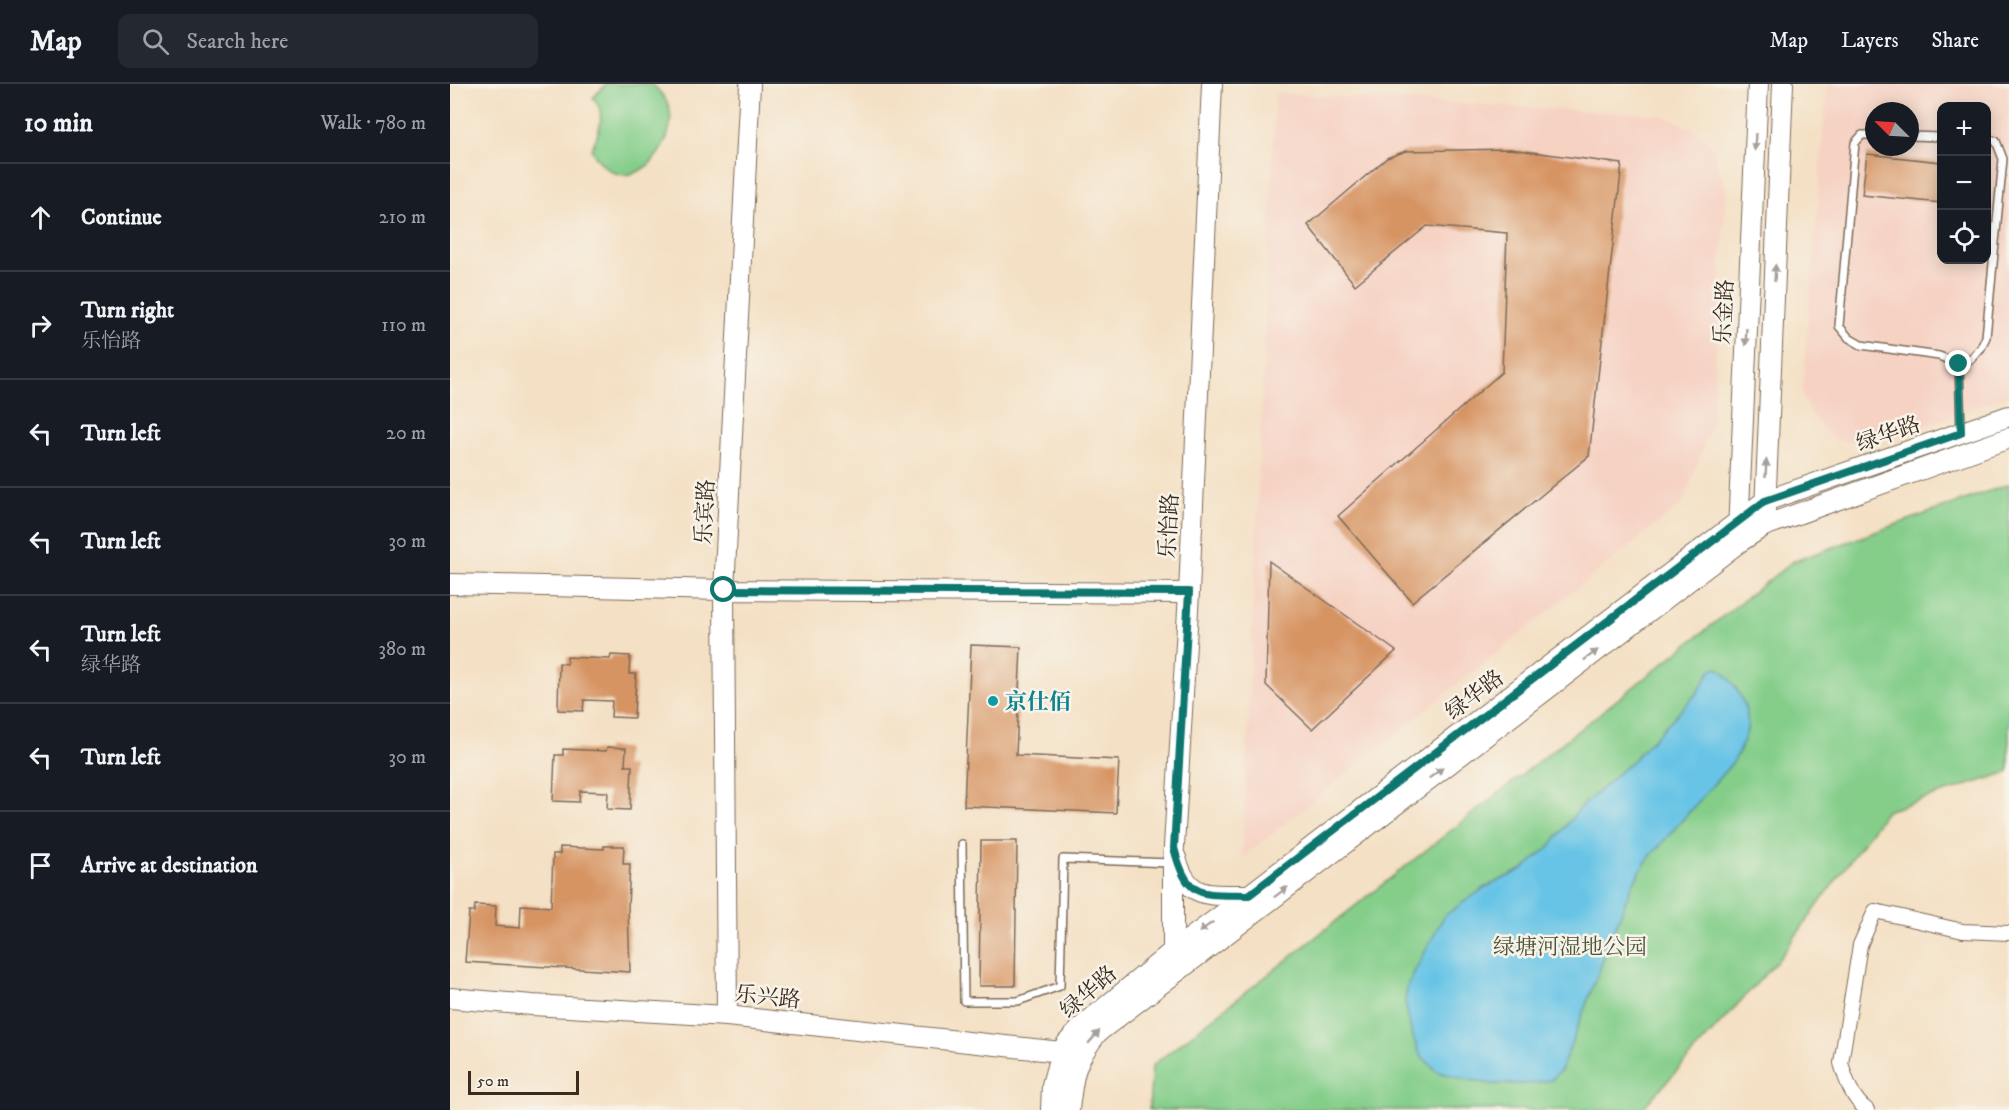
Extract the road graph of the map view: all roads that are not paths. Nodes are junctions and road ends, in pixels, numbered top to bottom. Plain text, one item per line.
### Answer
1 (750, 84) edge
2 (1212, 84) edge
3 (1758, 84) edge
4 (1783, 84) edge
5 (1865, 135) edge
6 (1919, 136) edge
7 (1937, 137) edge
8 (1991, 140) edge
9 (1959, 364) junction
10 (2009, 416) edge
11 (1961, 433) junction
12 (2009, 438) edge
13 (1765, 501) junction
14 (1738, 523) junction
15 (1764, 526) junction
16 (1738, 543) junction
17 (450, 584) edge
18 (724, 590) junction
19 (1189, 592) junction
20 (962, 844) dead end
21 (1173, 855) junction
22 (1249, 895) junction
23 (2009, 933) edge
24 (1178, 959) junction
25 (450, 998) edge
26 (728, 1016) junction
27 (1061, 1052) junction
28 (1080, 1058) junction
29 (1051, 1110) edge
30 (1068, 1110) edge
31 (1867, 1110) edge

1 - 18 main road, 乐宾路
2 - 19 main road, 乐怡路
3 -> 14 main road, 乐金路
13 -> 4 main road
5 - 9 lane
6 - 7 lane
8 - 9 lane
9 - 11 lane
10 - 11 main road, 绿华路
11 - 13 main road, 绿华路
12 - 15 main road, 绿华路
13 - 14 main road, 绿华路
13 - 15 main road
14 - 16 main road, 乐金路
14 - 22 main road, 绿华路
15 - 16 main road, 绿华路
24 -> 16 main road, 绿华路
17 - 18 main road
18 - 19 main road
18 - 26 main road, 乐宾路
19 - 21 main road, 乐怡路
20 - 21 lane
21 - 22 main road
21 - 24 main road, 乐怡路
22 -> 24 main road, 绿华路
23 - 31 street
24 - 27 main road, 绿华路
28 -> 24 main road, 绿华路
25 - 26 main road, 乐兴路
26 - 27 main road, 乐兴路
27 - 28 main road, 乐兴路
27 - 29 main road, 绿华路
28 - 30 main road, 绿华路

